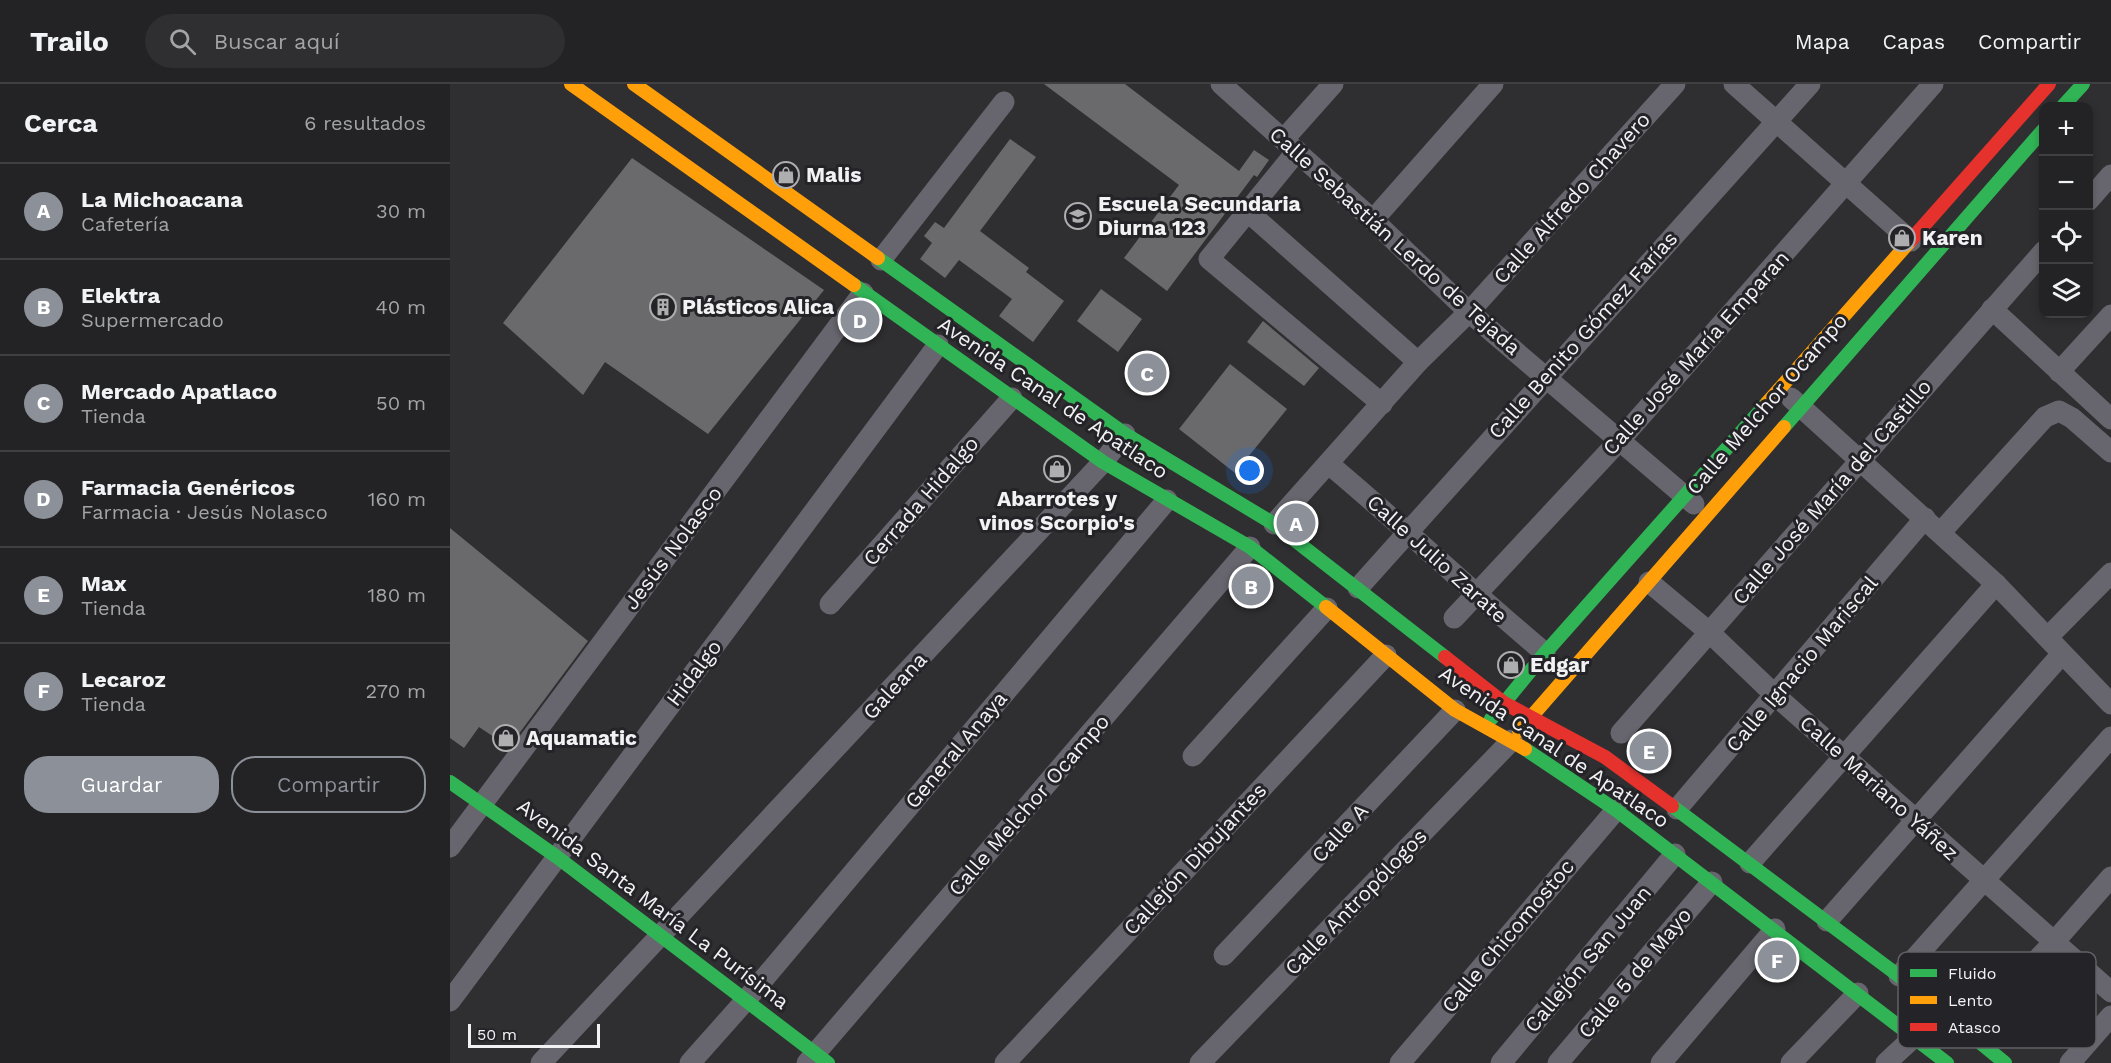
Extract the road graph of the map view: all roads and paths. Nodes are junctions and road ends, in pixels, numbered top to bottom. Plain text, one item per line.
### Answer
1 (571, 84) edge
2 (634, 84) edge
3 (1221, 84) edge
4 (1333, 84) edge
5 (1493, 84) edge
6 (1675, 84) edge
7 (1734, 84) edge
8 (1810, 84) edge
9 (1933, 84) edge
10 (2049, 84) edge
11 (2083, 84) edge
12 (1004, 102) dead end
13 (2067, 102) edge
14 (1778, 122) junction
15 (2039, 134) edge
16 (1291, 145) junction
17 (2111, 175) edge
18 (1846, 183) junction
19 (2093, 195) edge
20 (1247, 211) junction
21 (1373, 220) junction
22 (1911, 241) junction
23 (2039, 256) edge
24 (881, 260) junction
25 (863, 293) junction
26 (1992, 309) junction
27 (1469, 312) junction
28 (2111, 315) edge
29 (938, 345) junction
30 (1418, 362) junction
31 (2059, 372) junction
32 (1544, 377) junction
33 (1780, 388) junction
34 (1012, 398) junction
35 (1382, 404) junction
36 (1801, 406) junction
37 (2111, 419) edge
38 (1125, 434) junction
39 (1618, 442) junction
40 (2111, 452) edge
41 (1861, 459) junction
42 (1103, 462) junction
43 (1330, 465) junction
44 (1685, 497) junction
45 (1167, 500) junction
46 (1706, 514) junction
47 (1274, 524) junction
48 (1933, 525) junction
49 (1408, 531) junction
50 (1250, 547) junction
51 (2111, 573) edge
52 (1649, 582) junction
53 (1996, 585) junction
54 (1358, 588) junction
55 (1475, 595) junction
56 (830, 604) dead end
57 (1327, 608) junction
58 (1454, 618) dead end
59 (1709, 633) junction
60 (2048, 637) junction
61 (1545, 653) junction
62 (2061, 655) junction
63 (1386, 656) junction
64 (1776, 696) junction
65 (1504, 703) junction
66 (2111, 704) edge
67 (1455, 710) junction
68 (1531, 716) junction
69 (1486, 726) junction
70 (1621, 733) dead end
71 (2111, 737) edge
72 (1512, 740) junction
73 (1193, 756) dead end
74 (1845, 757) junction
75 (450, 782) edge
76 (483, 803) junction
77 (1677, 809) junction
78 (1616, 810) junction
79 (1915, 820) junction
80 (450, 847) edge
81 (1675, 854) junction
82 (558, 857) junction
83 (1749, 863) junction
84 (2111, 877) edge
85 (1985, 881) junction
86 (1712, 882) junction
87 (1827, 921) junction
88 (1775, 929) junction
89 (662, 936) junction
90 (2055, 941) junction
91 (1921, 952) edge
92 (2044, 952) edge
93 (2067, 952) edge
94 (1224, 955) dead end
95 (1898, 975) edge
96 (2096, 978) edge
97 (2111, 992) edge
98 (1858, 993) junction
99 (450, 1000) edge
100 (746, 1000) junction
101 (2111, 1016) edge
102 (1898, 1023) edge
103 (2096, 1033) edge
104 (1902, 1048) edge
105 (1929, 1048) edge
106 (1987, 1048) edge
107 (2083, 1048) edge
108 (817, 1060) edge
109 (541, 1063) edge
110 (690, 1063) edge
111 (1005, 1063) edge
112 (1200, 1063) edge
113 (1400, 1063) edge
114 (1501, 1063) edge
115 (1558, 1063) edge
116 (1661, 1063) edge
117 (1791, 1063) edge
118 (1886, 1063) edge
119 (1947, 1063) edge
120 (2005, 1063) edge
121 (2070, 1063) edge

1 - 25 street, Avenida Canal de Apatlaco
2 - 24 street, Avenida Canal de Apatlaco
3 - 16 street, Calle Sebastián Lerdo de Tejada
4 - 16 street
5 - 21 street
6 - 27 street, Calle Alfredo Chavero
7 - 14 street
8 - 14 street, Calle Benito Gómez Farías
9 - 18 street, Calle José María Emparan
10 - 22 street, Calle Melchor Ocampo
11 - 13 street
12 - 24 street
14 - 18 street
14 - 32 street, Calle Benito Gómez Farías
15 - 36 street, Calle Melchor Ocampo
16 - 20 street
16 - 21 street, Calle Sebastián Lerdo de Tejada
17 - 19 street
18 - 22 street
18 - 39 street, Calle José María Emparan
20 - 30 street
20 - 35 street
21 - 27 street, Calle Sebastián Lerdo de Tejada
22 - 33 street, Calle Melchor Ocampo
23 - 26 street, Calle José María del Castillo
24 - 38 street, Avenida Canal de Apatlaco
25 - 29 street, Avenida Canal de Apatlaco
25 - 76 street, Jesús Nolasco
26 - 31 street
26 - 41 street, Calle José María del Castillo
27 - 30 street, Calle Alfredo Chavero
27 - 32 street, Calle Sebastián Lerdo de Tejada
28 - 31 street
29 - 34 street, Avenida Canal de Apatlaco
29 - 82 street, Hidalgo
30 - 35 street, Calle Alfredo Chavero
31 - 37 street
32 - 39 street, Calle Sebastián Lerdo de Tejada
32 - 49 street, Calle Benito Gómez Farías
33 - 36 street
33 - 44 street, Calle Melchor Ocampo
34 - 42 street, Avenida Canal de Apatlaco
34 - 56 street, Cerrada Hidalgo
35 - 43 street, Calle Alfredo Chavero
36 - 41 street
36 - 46 street, Calle Melchor Ocampo
38 - 42 street, Galeana
38 - 47 street, Avenida Canal de Apatlaco
39 - 44 street, Calle Sebastián Lerdo de Tejada
39 - 55 street, Calle José María Emparan
40 - 48 street, Calle Ignacio Mariscal
41 - 48 street
41 - 59 street, Calle José María del Castillo
42 - 45 street, Avenida Canal de Apatlaco
42 - 89 street, Galeana
43 - 47 street, Calle Alfredo Chavero
43 - 49 street, Calle Julio Zarate
44 - 46 street, Calle Sebastián Lerdo de Tejada
44 - 61 street, Calle Melchor Ocampo
45 - 50 street, Avenida Canal de Apatlaco
45 - 100 street, General Anaya
46 - 52 street, Calle Melchor Ocampo
47 - 54 street, Avenida Canal de Apatlaco
48 - 53 street
48 - 64 street, Calle Ignacio Mariscal
49 - 54 street, Calle Benito Gómez Farías
49 - 55 street, Calle Julio Zarate
50 - 57 street, Avenida Canal de Apatlaco
50 - 108 street, Calle Melchor Ocampo
51 - 60 street
52 - 59 street, Calle Mariano Yáñez
52 - 68 street, Calle Melchor Ocampo
53 - 60 street
53 - 74 street
54 - 65 street, Avenida Canal de Apatlaco
55 - 58 street, Calle José María Emparan
55 - 61 street, Calle Julio Zarate
57 - 63 street, Avenida Canal de Apatlaco
57 - 73 street
59 - 64 street, Calle Mariano Yáñez
59 - 70 street, Calle José María del Castillo
60 - 62 street
61 - 65 street, Calle Melchor Ocampo
62 - 66 street
62 - 79 street
63 - 67 street, Avenida Canal de Apatlaco
63 - 111 street, Callejón Dibujantes
64 - 74 street, Calle Mariano Yáñez
64 - 77 street, Calle Ignacio Mariscal
65 - 68 street, Avenida Canal de Apatlaco
65 - 69 street, Calle Melchor Ocampo
67 - 69 street, Avenida Canal de Apatlaco
67 - 94 street, Calle A
68 - 72 street, Calle Melchor Ocampo
68 - 77 street, Avenida Canal de Apatlaco
69 - 72 street, Avenida Canal de Apatlaco
71 - 85 street
72 - 78 street, Avenida Canal de Apatlaco
72 - 112 street, Calle Antropólogos
74 - 79 street, Calle Mariano Yáñez
74 - 83 street
75 - 76 street, Avenida Santa María La Purísima
76 - 80 street, Jesús Nolasco
76 - 82 street, Avenida Santa María La Purísima
77 - 83 street, Avenida Canal de Apatlaco
78 - 81 street, Avenida Canal de Apatlaco
78 - 113 street, Calle Chicomostoc
79 - 85 street, Calle Mariano Yáñez
79 - 87 street
81 - 86 street, Avenida Canal de Apatlaco
81 - 114 street, Callejón San Juan
82 - 89 street, Avenida Santa María La Purísima
82 - 99 street, Hidalgo
83 - 87 street, Avenida Canal de Apatlaco
84 - 90 street
85 - 90 street, Calle Mariano Yáñez
85 - 91 street
86 - 88 street, Avenida Canal de Apatlaco
86 - 115 street, Calle 5 de Mayo
87 - 95 street, Avenida Canal de Apatlaco
88 - 98 street, Avenida Canal de Apatlaco
88 - 116 street
89 - 100 street, Avenida Santa María La Purísima
89 - 109 street, Galeana
90 - 92 street
90 - 93 street, Calle Mariano Yáñez
96 - 97 street, Calle Mariano Yáñez
98 - 102 street, Avenida Canal de Apatlaco
98 - 117 street
100 - 108 street, Avenida Santa María La Purísima
100 - 110 street, General Anaya
101 - 103 street
104 - 118 street
105 - 119 street, Avenida Canal de Apatlaco
106 - 120 street, Avenida Canal de Apatlaco
107 - 121 street

